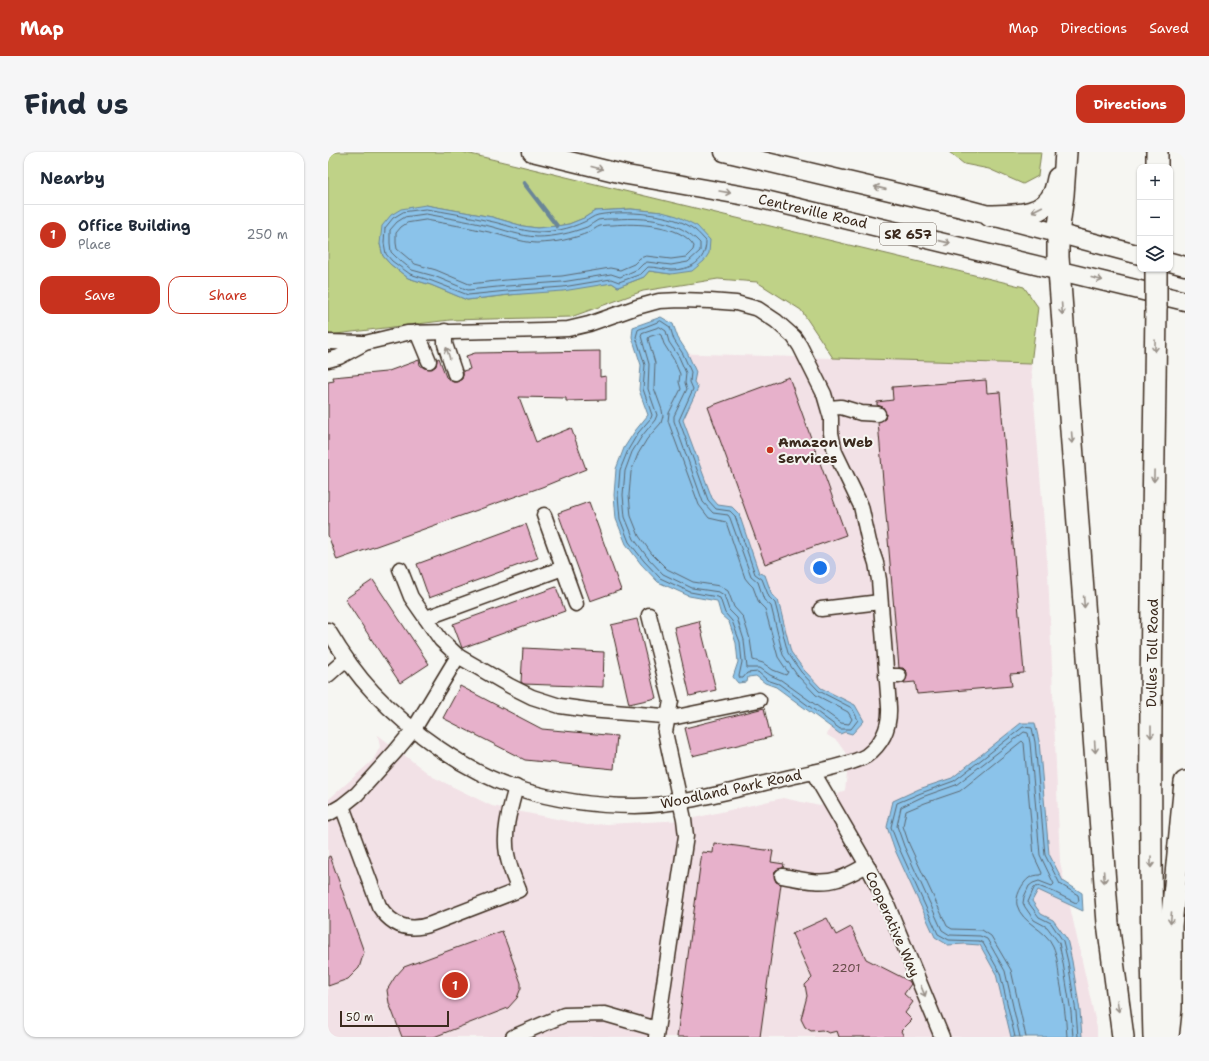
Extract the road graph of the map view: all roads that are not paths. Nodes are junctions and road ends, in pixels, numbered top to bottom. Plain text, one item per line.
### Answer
1 (532, 152) edge
2 (724, 152) edge
3 (1066, 152) edge
4 (1157, 152) edge
5 (758, 156) edge
6 (1157, 164) edge
7 (990, 216) junction
8 (1058, 234) junction
9 (1137, 254) edge
10 (1173, 263) edge
11 (1185, 266) edge
12 (1059, 270) junction
13 (1156, 272) edge
14 (1185, 301) edge
15 (445, 331) junction
16 (417, 332) junction
17 (328, 342) edge
18 (365, 343) junction
19 (328, 360) edge
20 (429, 361) dead end
21 (455, 374) dead end
22 (829, 408) junction
23 (878, 414) dead end
24 (544, 515) dead end
25 (563, 568) junction
26 (400, 569) dead end
27 (880, 602) junction
28 (576, 604) dead end
29 (821, 609) dead end
30 (649, 615) dead end
31 (426, 618) junction
32 (328, 630) edge
33 (458, 656) junction
34 (346, 659) junction
35 (328, 675) edge
36 (759, 700) dead end
37 (668, 716) junction
38 (414, 729) junction
39 (813, 772) junction
40 (1185, 782) edge
41 (516, 787) junction
42 (681, 802) junction
43 (342, 806) junction
44 (328, 814) edge
45 (867, 865) junction
46 (782, 876) dead end
47 (657, 1033) edge
48 (513, 1037) edge
49 (942, 1037) edge
50 (1123, 1037) edge
51 (1154, 1037) edge
52 (1168, 1037) edge

1 -> 12 main road, Centreville Road / SR 657
2 - 5 main road
3 -> 7 highway
3 - 8 highway
4 - 6 highway
7 -> 5 main road
7 - 8 main road
8 - 9 main road
8 - 12 highway
10 - 11 main road
12 -> 14 main road, Centreville Road / SR 657
12 -> 50 highway
13 -> 51 highway, Dulles Toll Road, bridge
15 - 16 street, Woodland Park Road
21 -> 15 street
15 - 22 street, Woodland Park Road
16 - 18 street, Woodland Park Road
16 - 20 street
17 - 18 street
18 - 19 street
22 - 23 street
22 - 27 street, Woodland Park Road
24 - 25 street
25 - 28 street
25 - 31 street
26 - 31 street
27 - 29 street
27 - 39 street, Woodland Park Road
30 - 37 street
31 - 33 street
32 - 34 street, Woodland Park Road
33 - 37 street
33 - 38 street
34 - 35 street
34 - 38 street, Woodland Park Road
36 - 37 street
37 - 42 street
38 - 41 street, Woodland Park Road
38 - 43 street
39 - 42 street, Woodland Park Road
39 - 45 street, Cooperative Way
40 -> 52 highway
41 - 42 street, Woodland Park Road
41 - 43 street
42 - 47 street
43 - 44 street
45 - 46 street
45 -> 49 street, Cooperative Way
47 - 48 street

